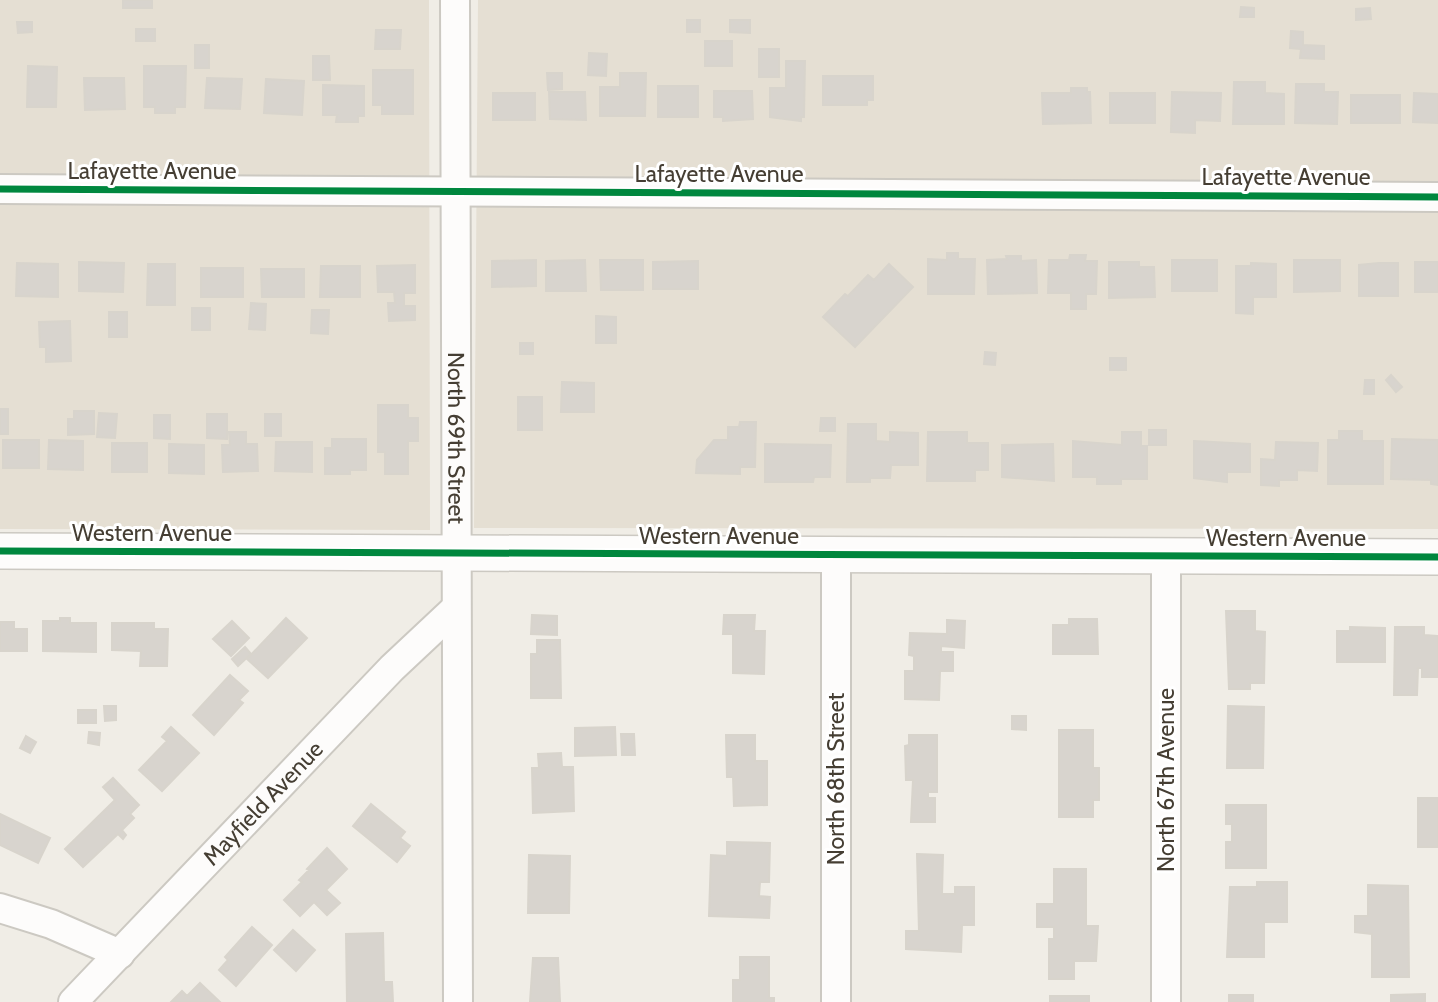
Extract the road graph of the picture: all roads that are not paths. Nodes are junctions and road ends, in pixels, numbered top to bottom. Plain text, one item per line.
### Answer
1 (455, 0) edge
2 (0, 189) edge
3 (455, 192) junction
4 (1438, 197) edge
5 (0, 551) edge
6 (454, 555) junction
7 (836, 555) junction
8 (1167, 558) junction
9 (1438, 558) edge
10 (456, 608) junction
11 (0, 908) edge
12 (120, 954) junction
13 (74, 1002) edge
14 (458, 1002) edge
15 (836, 1002) edge
16 (1166, 1002) edge

1 - 3 street, North 69th Street
2 - 3 street, Lafayette Avenue
3 - 4 street, Lafayette Avenue
3 - 6 street, North 69th Street
5 - 6 street, Western Avenue
6 - 7 street, Western Avenue
6 - 10 street, North 69th Street
7 - 8 street, Western Avenue
7 - 15 street, North 68th Street
8 - 9 street, Western Avenue
8 - 16 street, North 67th Avenue
10 - 12 street, Mayfield Avenue
10 - 14 street, North 69th Street
11 - 12 street
12 - 13 street, Mayfield Avenue

